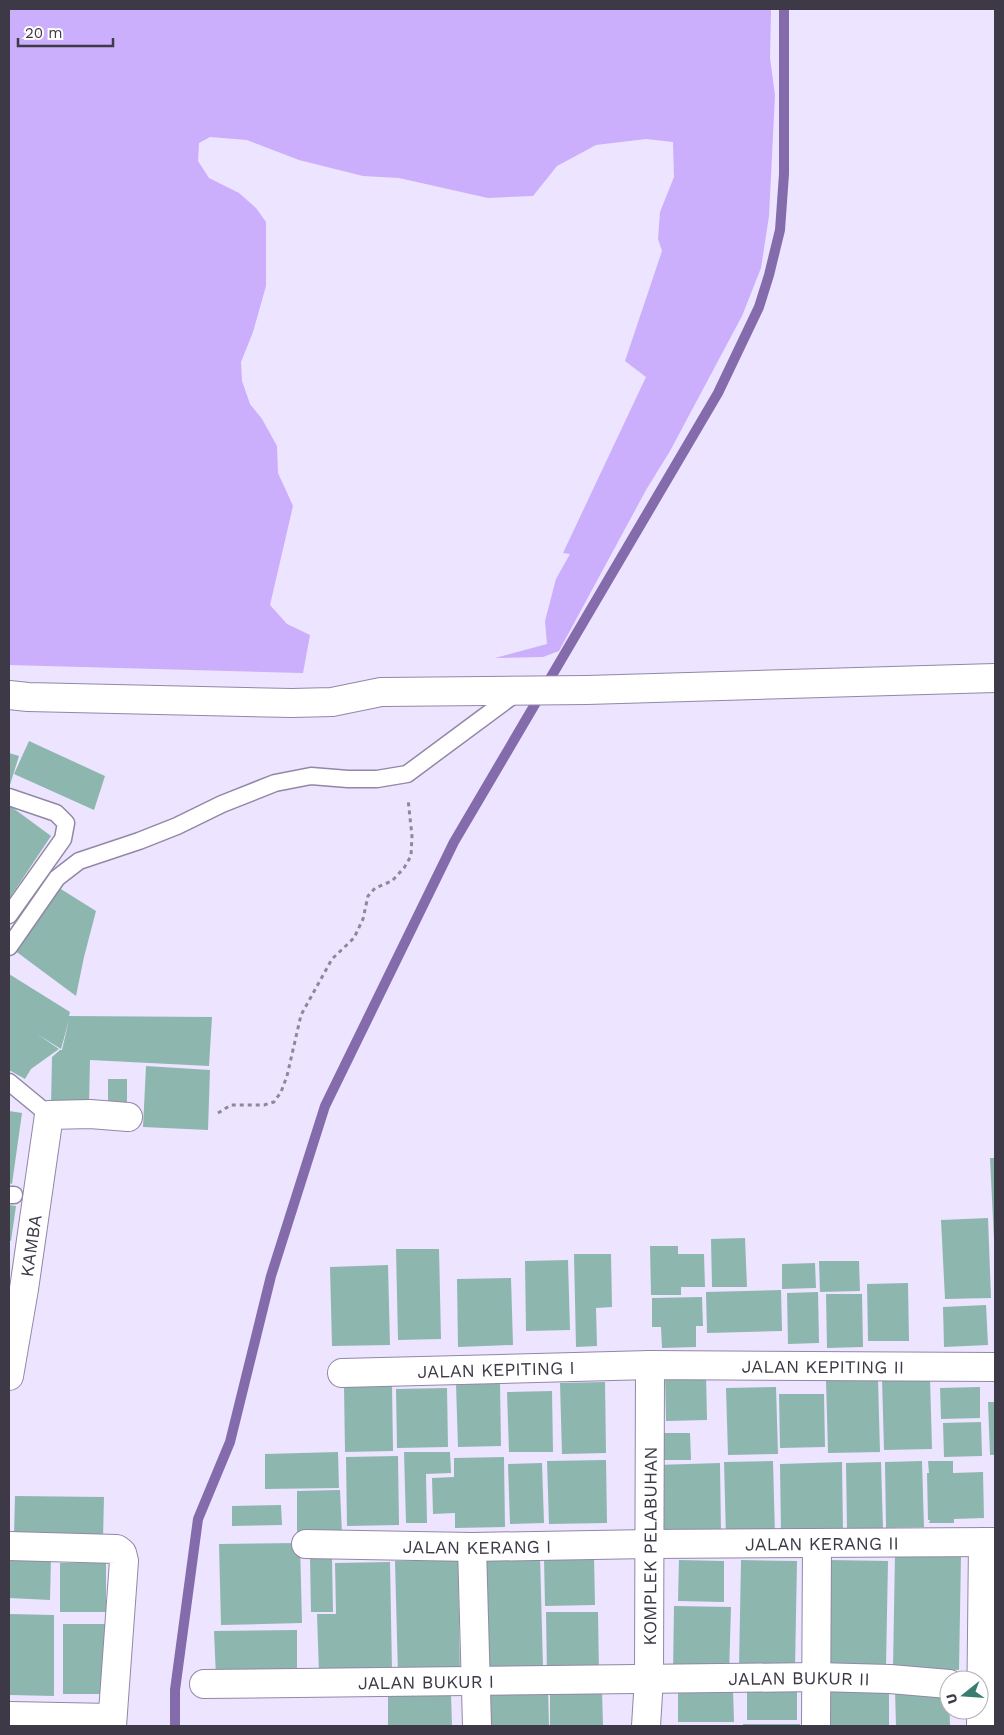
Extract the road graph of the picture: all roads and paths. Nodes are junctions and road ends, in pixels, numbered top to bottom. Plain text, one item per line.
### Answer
1 (995, 678) edge
2 (521, 690) junction
3 (9, 695) edge
4 (414, 769) junction
5 (9, 797) edge
6 (9, 915) edge
7 (9, 947) edge
8 (9, 1082) edge
9 (218, 1113) dead end
10 (49, 1115) junction
11 (128, 1117) dead end
12 (16, 1288) edge
13 (650, 1365) junction
14 (995, 1367) edge
15 (342, 1373) dead end
16 (9, 1376) edge
17 (989, 1542) edge
18 (817, 1543) junction
19 (306, 1544) dead end
20 (649, 1544) junction
21 (9, 1546) edge
22 (472, 1547) junction
23 (981, 1670) edge
24 (817, 1677) junction
25 (649, 1678) junction
26 (477, 1682) junction
27 (939, 1683) edge
28 (204, 1684) dead end
29 (9, 1716) edge
30 (112, 1722) edge
31 (477, 1726) edge
32 (646, 1726) edge
33 (816, 1726) edge

1 - 2 street
2 - 3 street
2 - 4 lane
4 - 7 lane
4 - 9 path
5 - 6 lane
8 - 10 lane
10 - 11 street
10 - 12 street, KAMBA
12 - 16 street, KAMBA
13 - 14 street, JALAN KEPITING II
13 - 15 street, JALAN KEPITING I
13 - 20 street, KOMPLEK PELABUHAN
17 - 18 street, JALAN KERANG II
17 - 23 street
18 - 20 street, JALAN KERANG II
18 - 24 street
19 - 22 street, JALAN KERANG I
20 - 22 street, JALAN KERANG I
20 - 25 street, KOMPLEK PELABUHAN
21 - 30 street
22 - 26 street
24 - 25 street, JALAN BUKUR II
24 - 27 street, JALAN BUKUR II
24 - 33 street
25 - 26 street, JALAN BUKUR I
25 - 32 street, KOMPLEK PELABUHAN
26 - 28 street, JALAN BUKUR I
26 - 31 street
29 - 30 street

